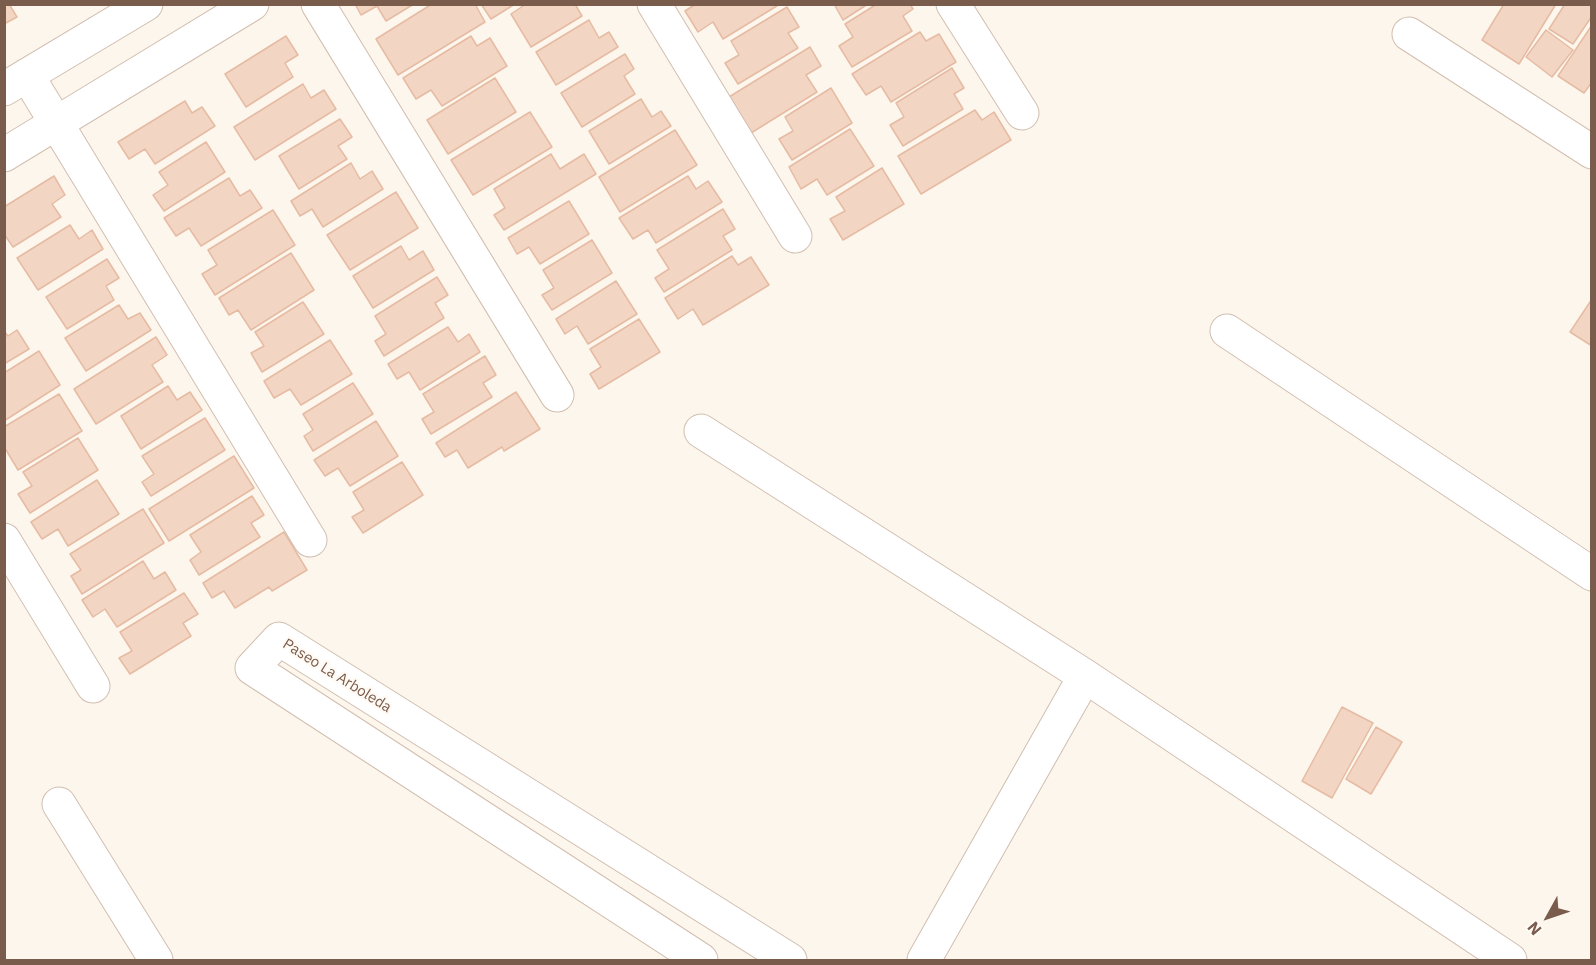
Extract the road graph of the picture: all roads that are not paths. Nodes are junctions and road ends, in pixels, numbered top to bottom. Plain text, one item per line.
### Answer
1 (146, 4) edge
2 (252, 4) edge
3 (318, 4) edge
4 (654, 4) edge
5 (953, 4) edge
6 (1409, 34) dead end
7 (16, 82) edge
8 (1022, 113) dead end
9 (57, 124) junction
10 (1592, 152) edge
11 (4, 155) edge
12 (795, 236) dead end
13 (1227, 331) dead end
14 (557, 395) dead end
15 (701, 431) dead end
16 (4, 540) edge
17 (310, 540) dead end
18 (1592, 574) edge
19 (1085, 676) junction
20 (93, 686) dead end
21 (59, 804) dead end
22 (156, 960) edge
23 (701, 960) edge
24 (790, 960) edge
25 (924, 960) edge
26 (1510, 960) edge

1 - 7 street
2 - 9 street
3 - 14 street
4 - 12 street
5 - 8 street
6 - 10 street
7 - 9 street
9 - 11 street
9 - 17 street
13 - 18 street
15 - 19 street
16 - 20 street
19 - 25 street
19 - 26 street
21 - 22 street
23 - 24 street, Paseo La Arboleda

